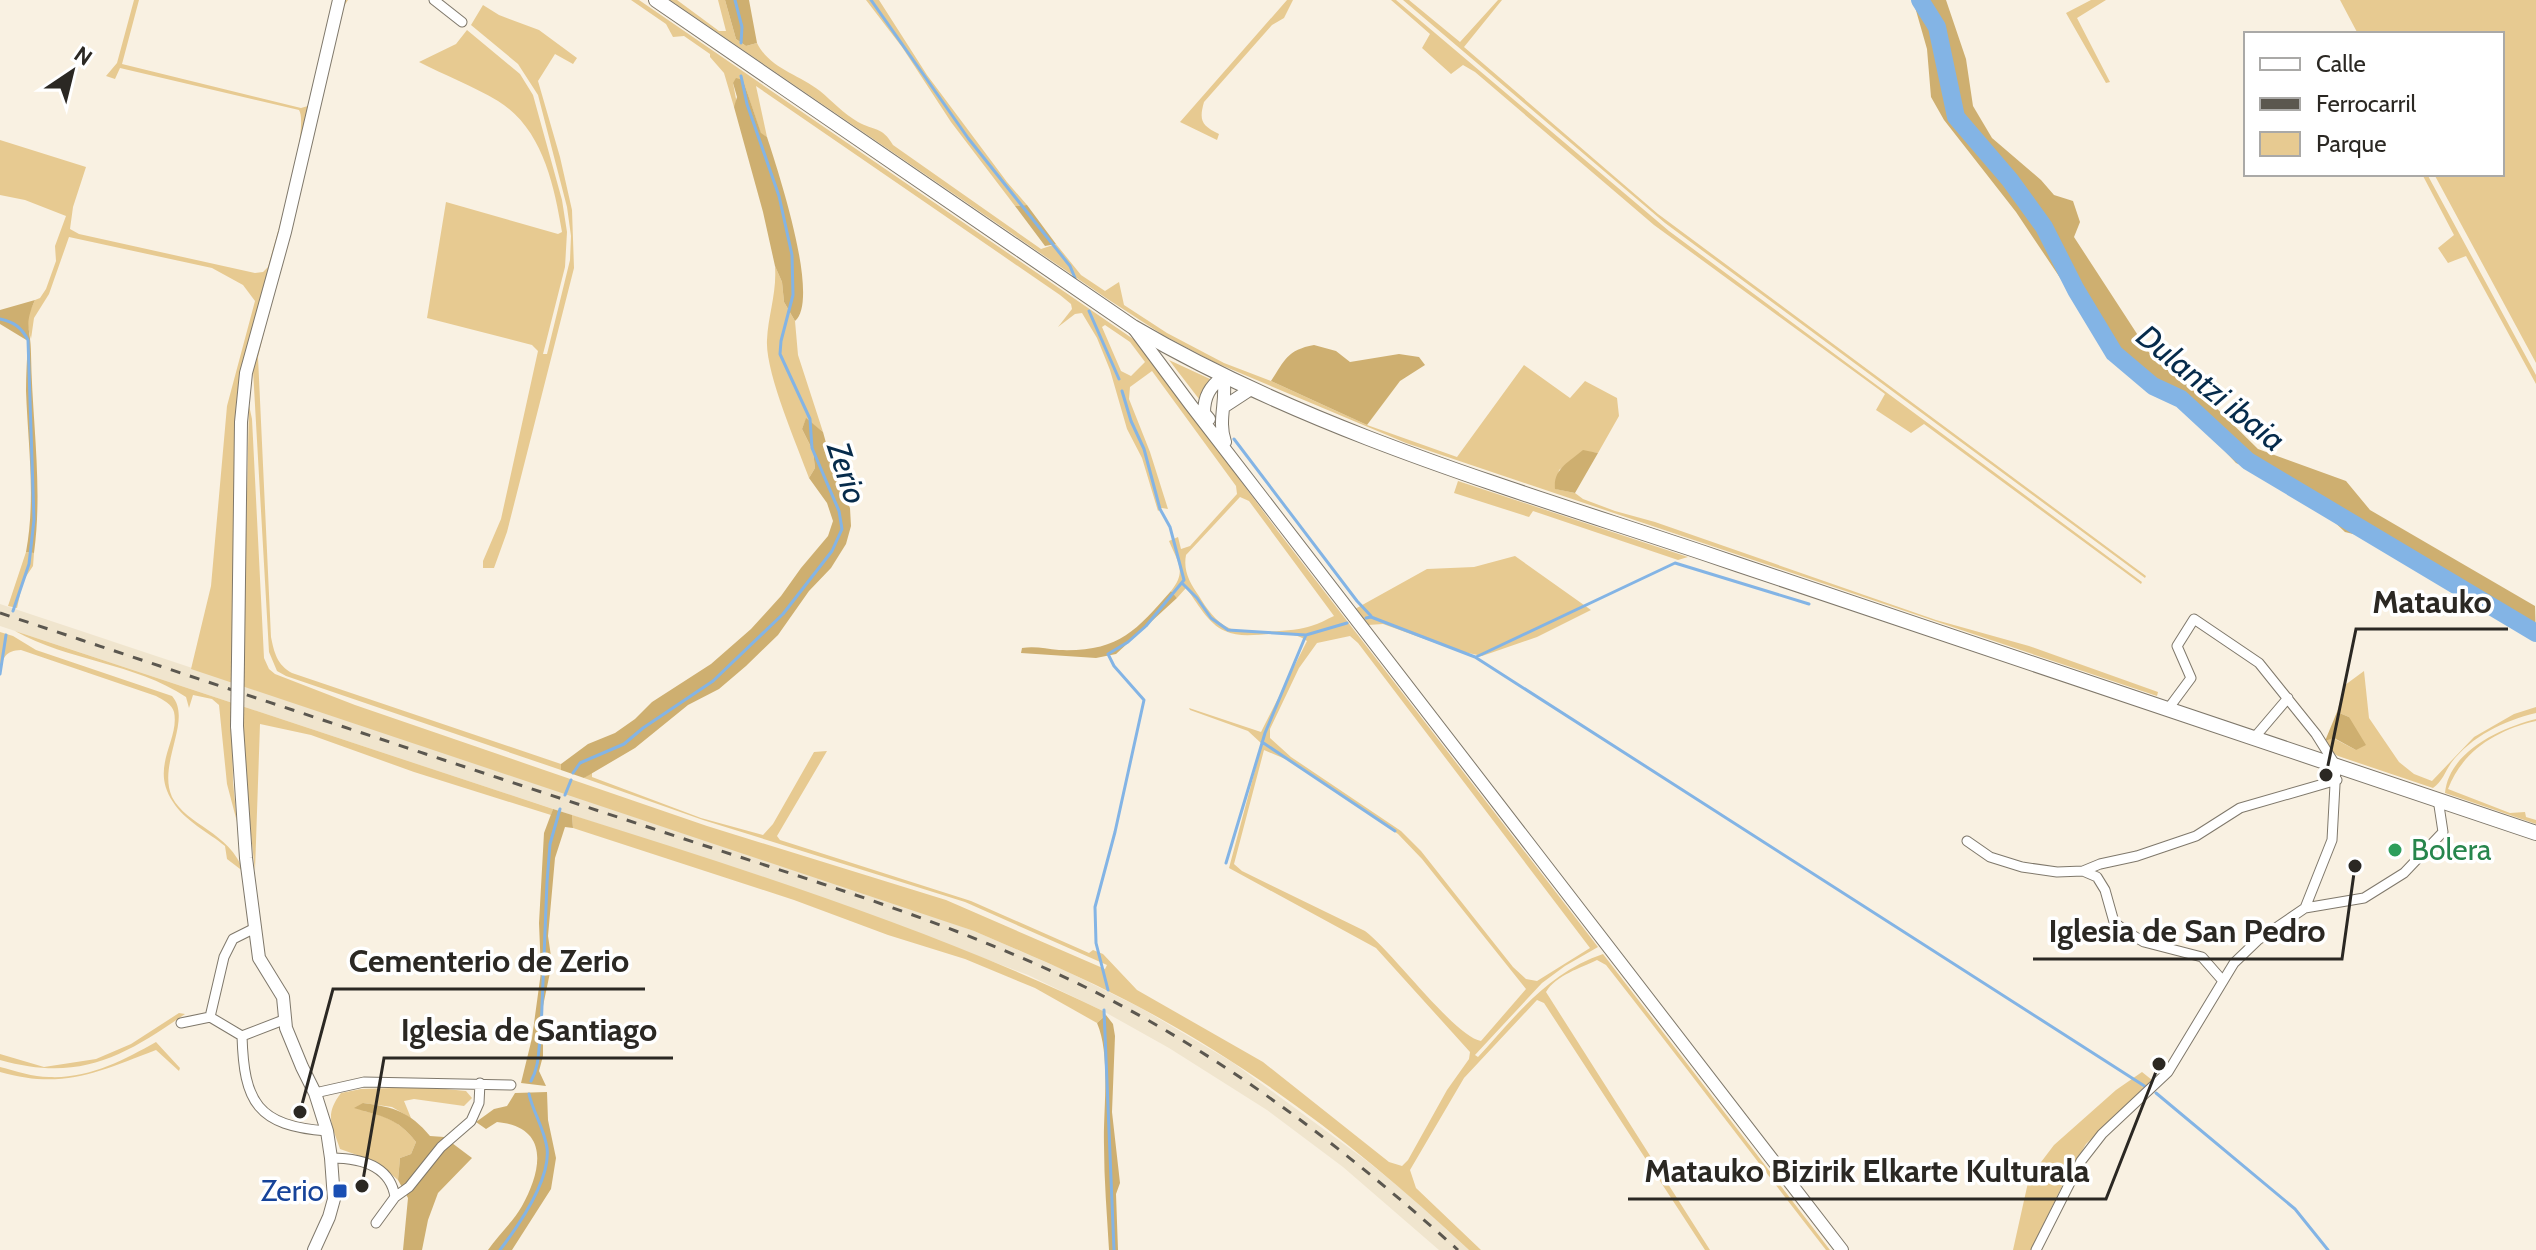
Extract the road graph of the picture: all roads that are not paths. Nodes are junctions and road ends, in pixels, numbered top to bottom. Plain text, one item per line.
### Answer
1 (339, 0) edge
2 (434, 0) edge
3 (656, 0) edge
4 (462, 22) dead end
5 (1133, 327) junction
6 (1223, 376) junction
7 (1251, 389) junction
8 (1213, 416) junction
9 (2288, 698) junction
10 (2168, 709) junction
11 (2254, 738) junction
12 (2337, 773) junction
13 (2438, 799) junction
14 (2536, 833) edge
15 (1967, 841) dead end
16 (2083, 871) junction
17 (2305, 908) junction
18 (255, 928) junction
19 (2223, 981) junction
20 (210, 1017) junction
21 (286, 1019) junction
22 (181, 1023) dead end
23 (242, 1036) junction
24 (480, 1083) junction
25 (511, 1085) dead end
26 (315, 1093) junction
27 (327, 1131) junction
28 (331, 1158) junction
29 (395, 1197) junction
30 (376, 1223) dead end
31 (314, 1250) edge
32 (1842, 1250) edge
33 (2036, 1250) edge

1 - 18 street, bridge
2 - 4 street
3 - 5 main road
5 - 6 main road
5 - 8 street
6 - 7 main road
6 - 8 street
6 - 8 street
7 - 8 street
7 - 10 main road
8 - 32 street
9 - 10 street
9 - 11 street
9 - 12 street
10 - 11 main road
11 - 12 main road
12 - 13 main road
12 - 16 street
12 - 17 street
13 - 14 main road
13 - 17 street
15 - 16 street
16 - 19 street
17 - 19 street
18 - 20 street
18 - 21 street
19 - 33 street
20 - 22 street
20 - 23 street
21 - 23 street
21 - 26 street
23 - 27 street
24 - 25 street
24 - 26 street
24 - 29 street
26 - 27 street
27 - 28 street
28 - 29 street
28 - 31 street
29 - 30 street

